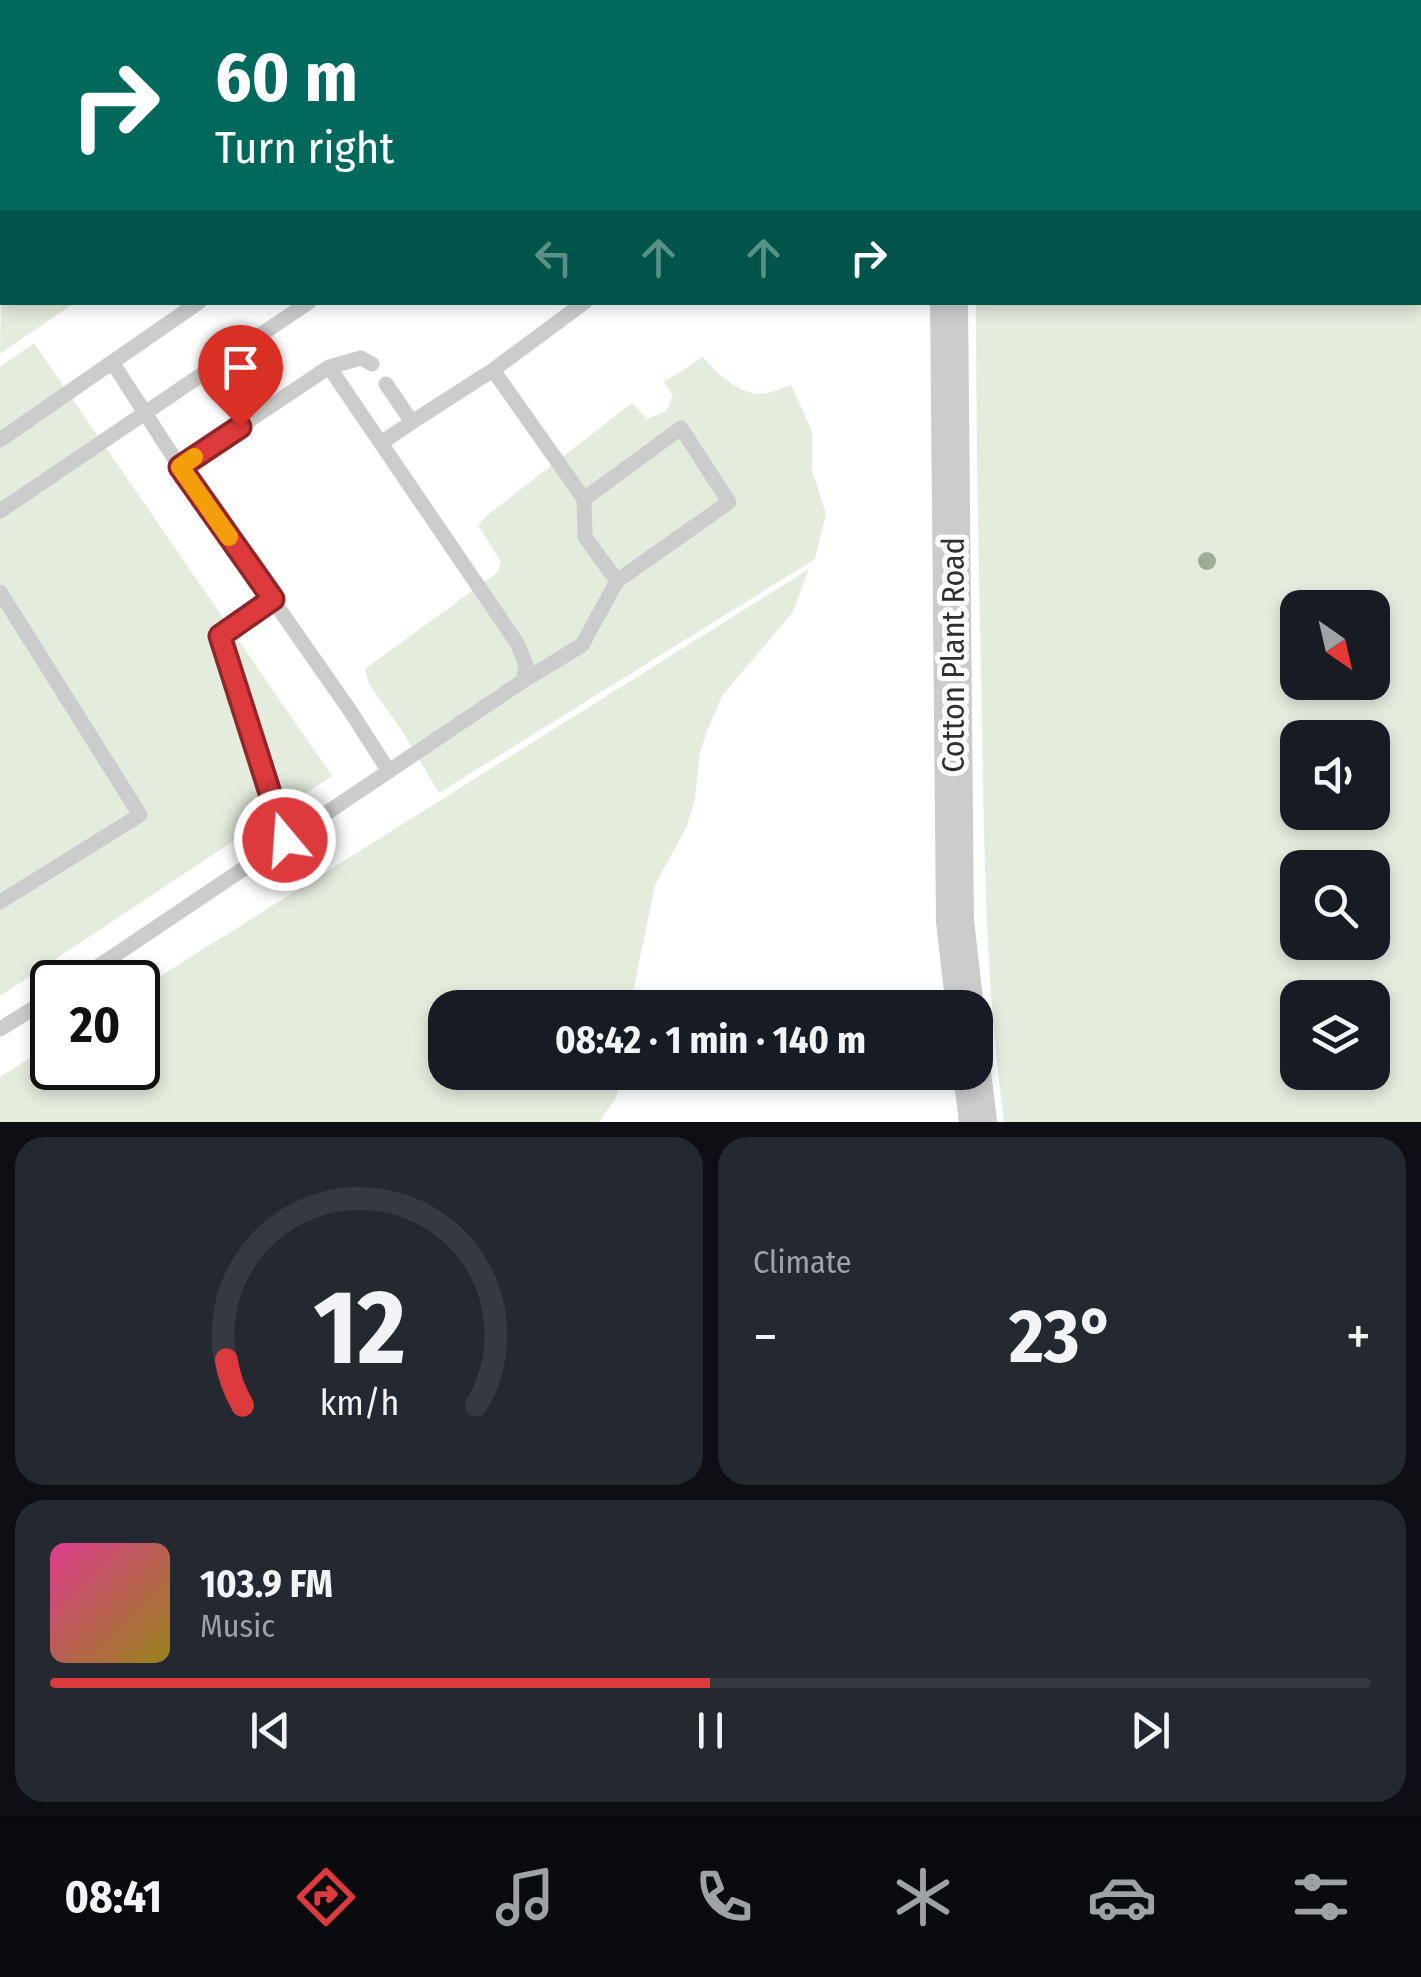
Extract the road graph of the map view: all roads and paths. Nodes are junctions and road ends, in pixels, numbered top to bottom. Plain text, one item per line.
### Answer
1 (195, 305) edge
2 (304, 305) edge
3 (582, 305) edge
4 (949, 305) edge
5 (112, 362) junction
6 (372, 364) dead end
7 (329, 366) junction
8 (493, 370) junction
9 (386, 384) dead end
10 (144, 412) junction
11 (412, 422) junction
12 (0, 440) edge
13 (381, 443) junction
14 (180, 467) junction
15 (584, 499) junction
16 (0, 511) edge
17 (617, 581) junction
18 (0, 592) edge
19 (273, 599) junction
20 (524, 681) junction
21 (388, 770) junction
22 (285, 840) junction
23 (0, 902) edge
24 (108, 960) edge
25 (963, 990) edge
26 (30, 1011) edge
27 (0, 1029) edge
28 (974, 1090) edge
29 (978, 1122) edge

1 - 5 lane
2 - 10 lane
3 - 8 lane
4 - 25 street, Cotton Plant Road
5 - 10 lane
5 - 12 lane
6 - 7 lane
7 - 13 lane
7 - 14 lane
8 - 11 lane
8 - 15 lane
9 - 11 lane
10 - 14 lane
10 - 16 lane
11 - 13 lane
13 - 20 lane
14 - 19 lane
15 - 17 lane
15 - 17 lane
17 - 20 lane
18 - 23 lane
19 - 21 lane
19 - 22 lane
20 - 21 lane
21 - 22 lane
22 - 24 lane
26 - 27 lane
28 - 29 street

